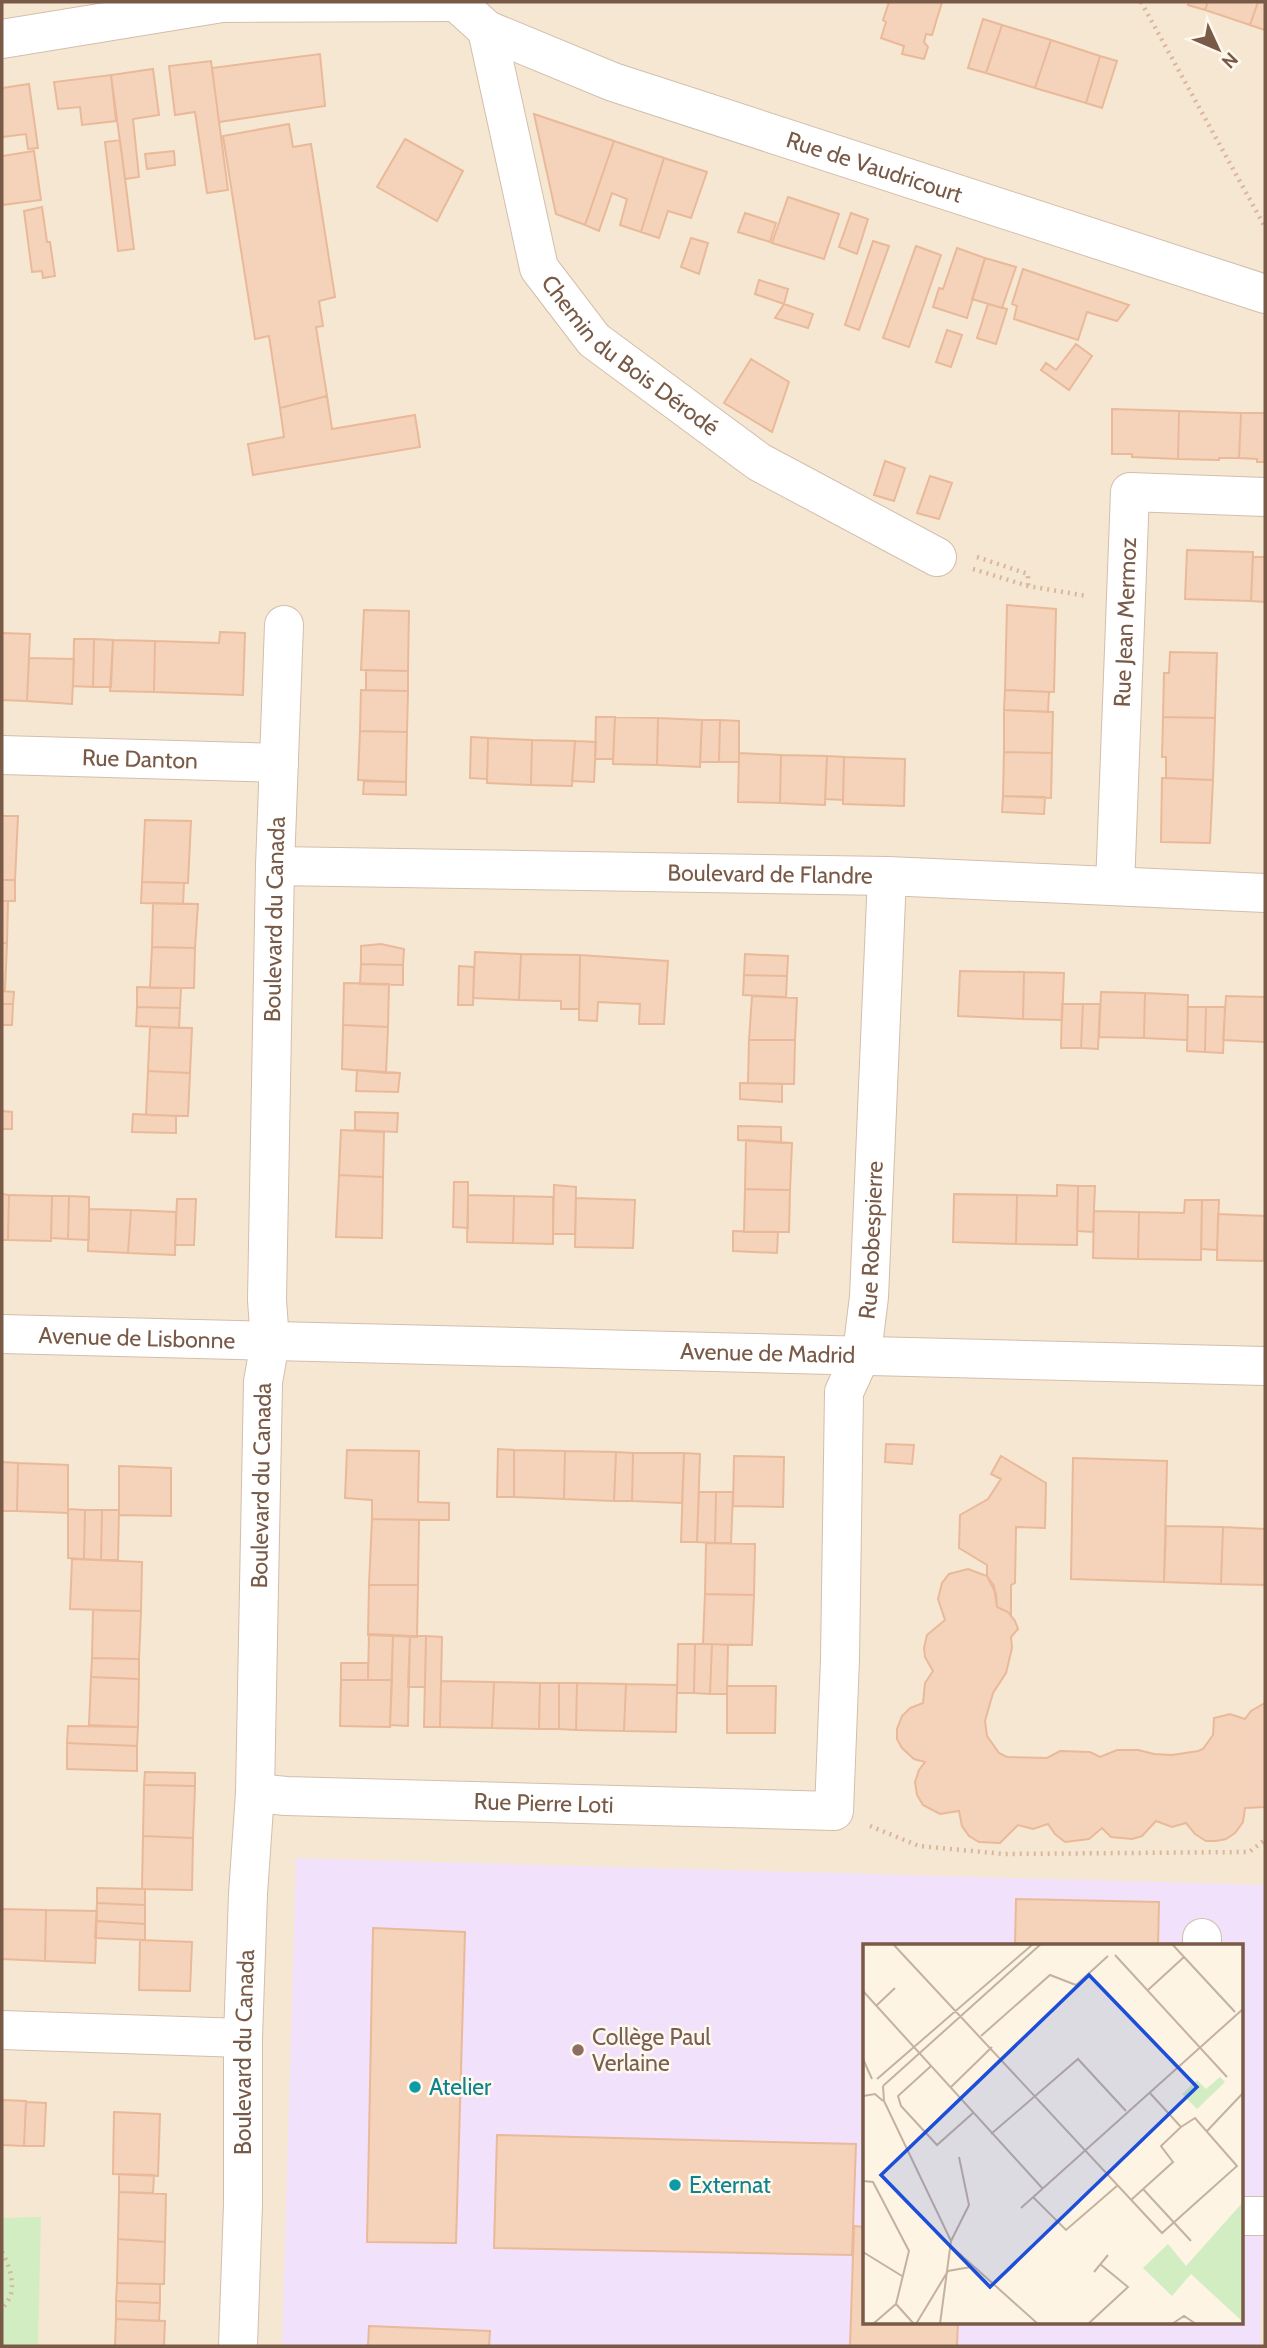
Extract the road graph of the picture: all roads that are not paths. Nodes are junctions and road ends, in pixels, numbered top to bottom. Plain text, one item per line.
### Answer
1 (457, 2) edge
2 (223, 3) edge
3 (486, 30) junction
4 (2, 39) edge
5 (1265, 294) edge
6 (1265, 497) edge
7 (937, 557) road end
8 (284, 625) dead end
9 (2, 755) edge
10 (279, 763) junction
11 (275, 866) junction
12 (887, 876) junction
13 (1115, 886) junction
14 (1265, 892) edge
15 (2, 1334) edge
16 (270, 1342) junction
17 (862, 1353) junction
18 (1265, 1366) edge
19 (255, 1793) junction
20 (834, 1811) joint
21 (2, 2030) edge
22 (243, 2038) junction
23 (1242, 2216) edge
24 (1265, 2216) edge
25 (238, 2346) edge

1 - 2 street
1 - 3 street
2 - 4 street
3 - 5 street, Rue de Vaudricourt
3 - 7 street, Chemin du Bois Dérodé
6 - 13 street, Rue Jean Mermoz
8 - 10 street, Boulevard du Canada
9 - 10 street, Rue Danton
10 - 11 street, Boulevard du Canada
11 - 12 street, Boulevard de Flandre
11 - 16 street, Boulevard du Canada
12 - 13 street, Boulevard de Flandre
12 - 17 street, Rue Robespierre
13 - 14 street, Boulevard de Flandre
15 - 16 street, Avenue de Lisbonne
16 - 17 street, Avenue de Madrid
16 - 19 street, Boulevard du Canada
17 - 18 street, Avenue de Madrid
17 - 20 street, Rue Robespierre
19 - 20 street, Rue Pierre Loti
19 - 22 street, Boulevard du Canada
21 - 22 street
22 - 25 street, Boulevard du Canada
23 - 24 street

